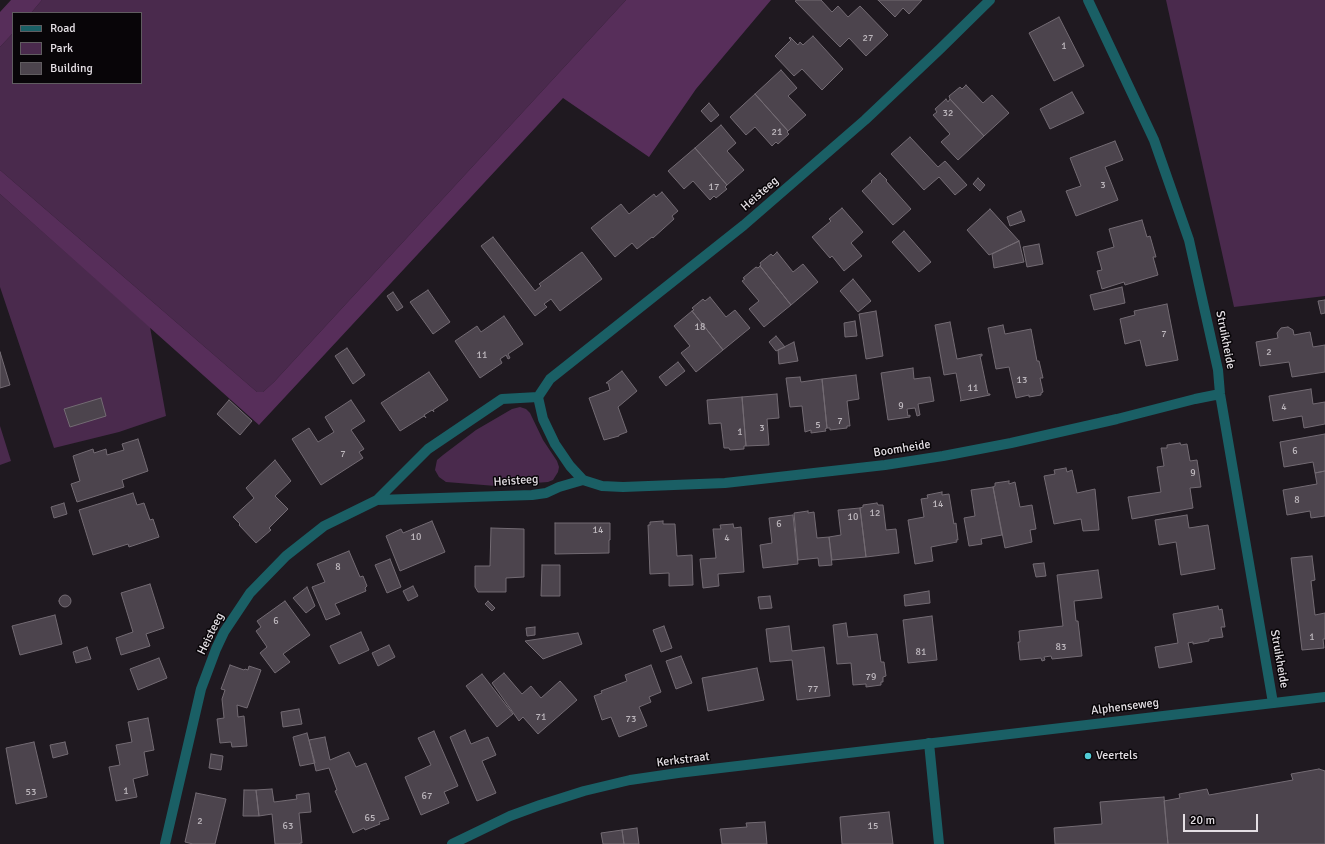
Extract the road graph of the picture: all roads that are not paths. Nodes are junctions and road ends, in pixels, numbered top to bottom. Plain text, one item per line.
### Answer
1 (990, 0) edge
2 (1088, 0) edge
3 (1220, 394) junction
4 (538, 397) junction
5 (583, 480) junction
6 (377, 500) junction
7 (1325, 697) edge
8 (1273, 703) junction
9 (929, 744) junction
10 (164, 844) edge
11 (452, 844) edge
12 (939, 844) edge

1 - 4 street, Heisteeg
2 - 3 street, Struikheide
3 - 5 street, Boomheide
3 - 8 street, Struikheide
4 - 5 street
4 - 6 street, Heisteeg
5 - 6 street, Heisteeg
6 - 10 street, Heisteeg
7 - 8 street, Alphenseweg
8 - 9 street, Alphenseweg
9 - 11 street, Kerkstraat
9 - 12 street

